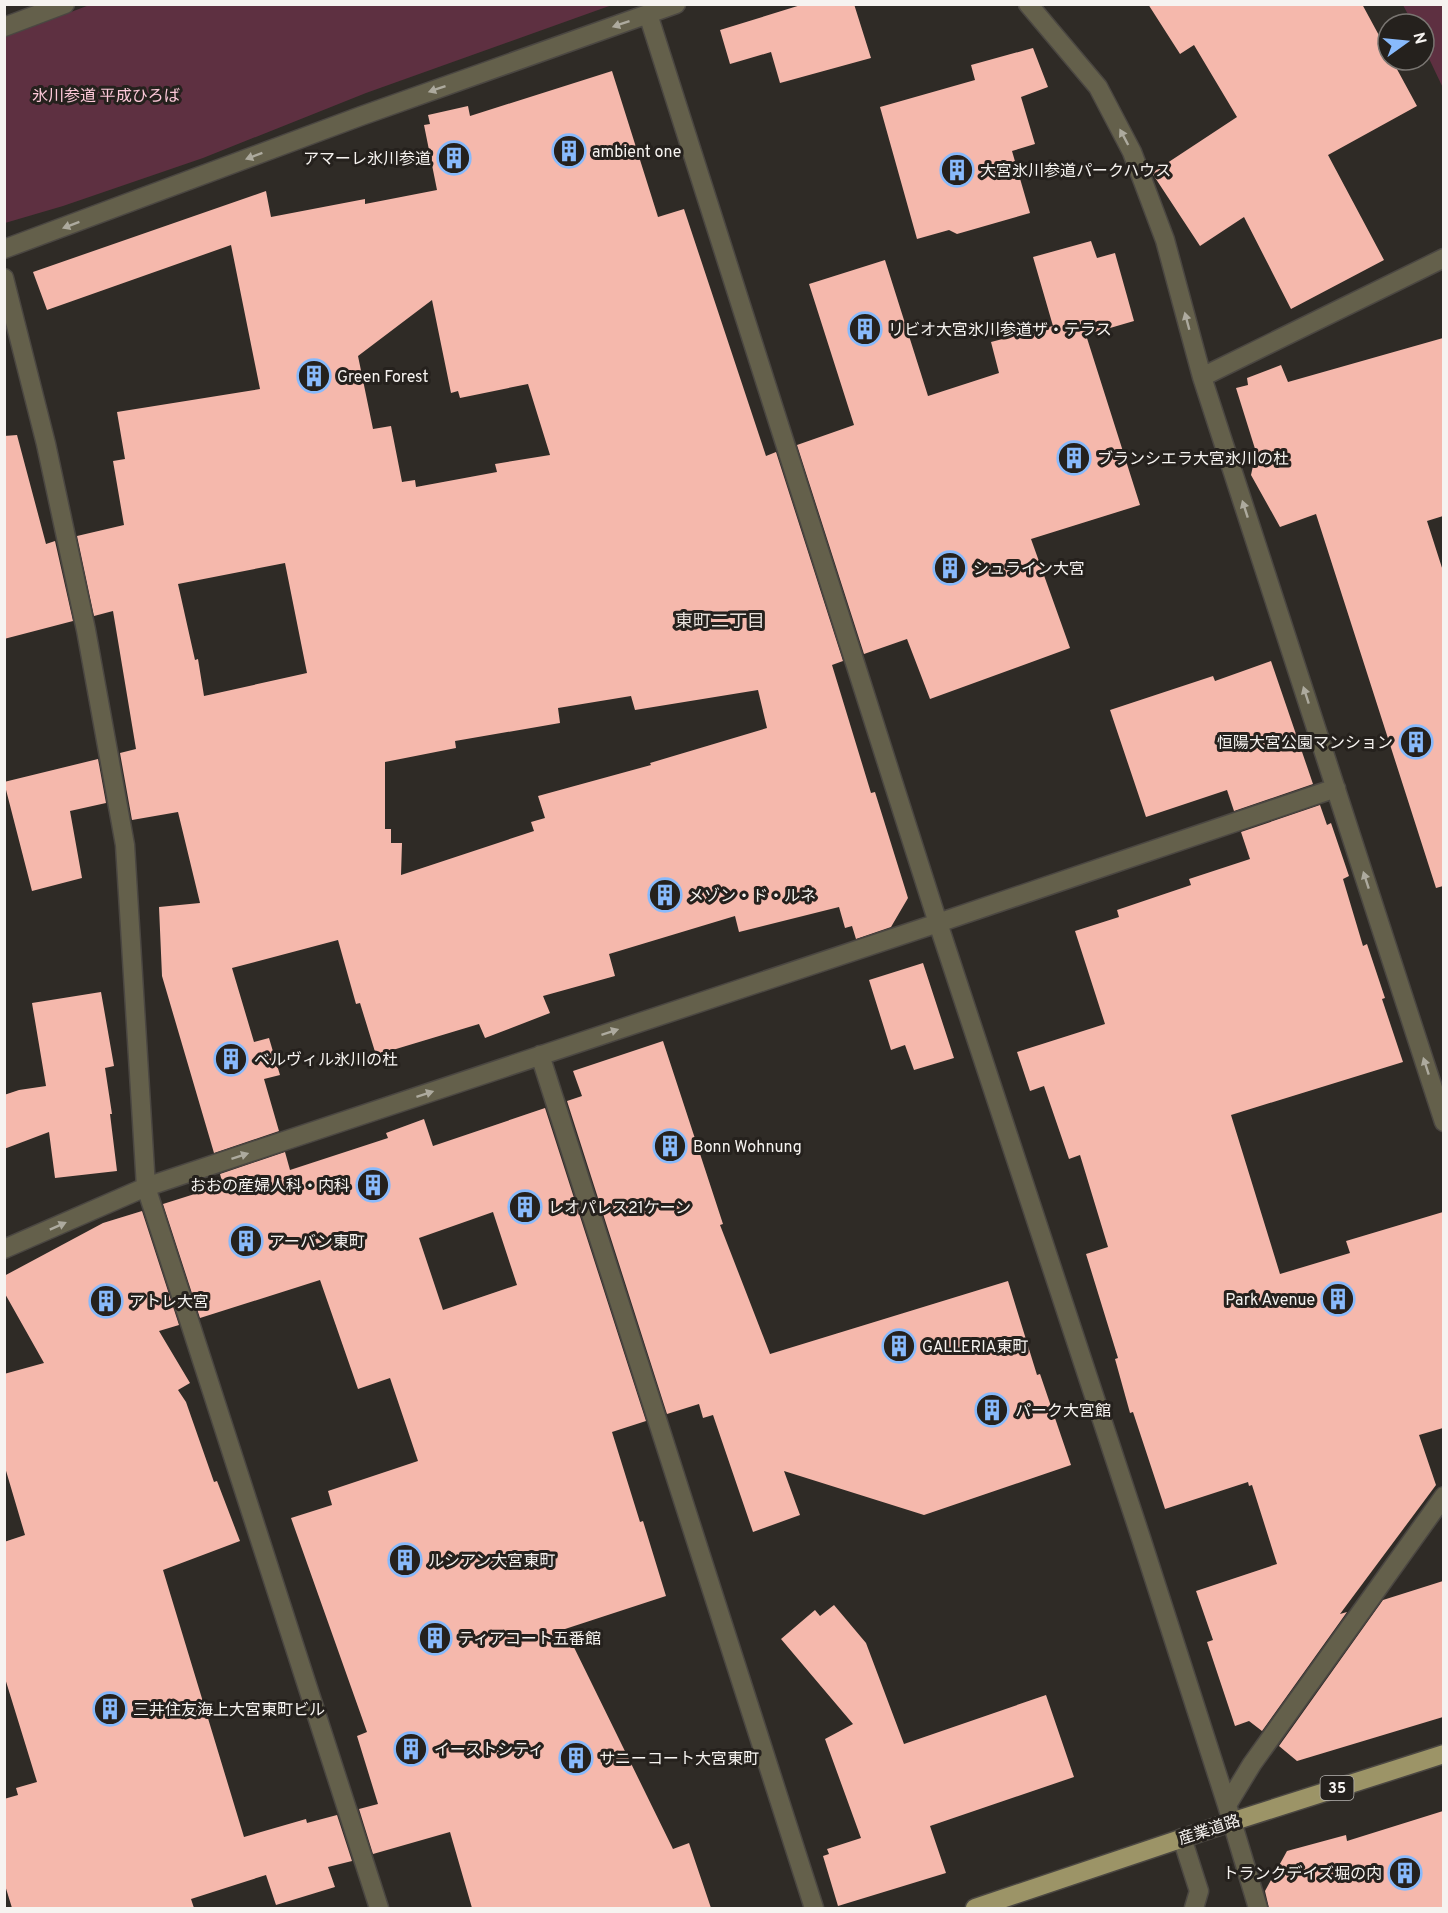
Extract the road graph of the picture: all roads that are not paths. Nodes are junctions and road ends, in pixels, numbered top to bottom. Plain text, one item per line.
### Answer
1 (65, 4) edge
2 (676, 4) edge
3 (1028, 4) edge
4 (648, 14) junction
5 (4, 27) edge
6 (4, 249) edge
7 (1443, 258) edge
8 (4, 278) edge
9 (1202, 377) junction
10 (1336, 788) junction
11 (938, 923) junction
12 (540, 1055) junction
13 (1443, 1122) edge
14 (146, 1187) junction
15 (4, 1249) edge
16 (1443, 1496) edge
17 (1443, 1754) edge
18 (1229, 1813) junction
19 (1182, 1838) junction
20 (379, 1908) edge
21 (814, 1908) edge
22 (975, 1908) edge
23 (1194, 1908) edge
24 (1258, 1908) edge

1 - 5 street
2 - 4 street
9 -> 3 street
4 -> 6 street
4 - 11 street
7 - 9 street
8 - 14 street
10 -> 9 street
10 - 11 street
13 -> 10 street
12 -> 11 street
11 - 18 street
14 -> 12 street
12 - 21 street
15 -> 14 street
14 - 20 street
16 - 18 street
17 - 18 main road, 産業道路 / 35
18 - 19 main road, 産業道路 / 35
18 - 24 street
19 - 22 main road, 産業道路 / 35
19 - 23 street

